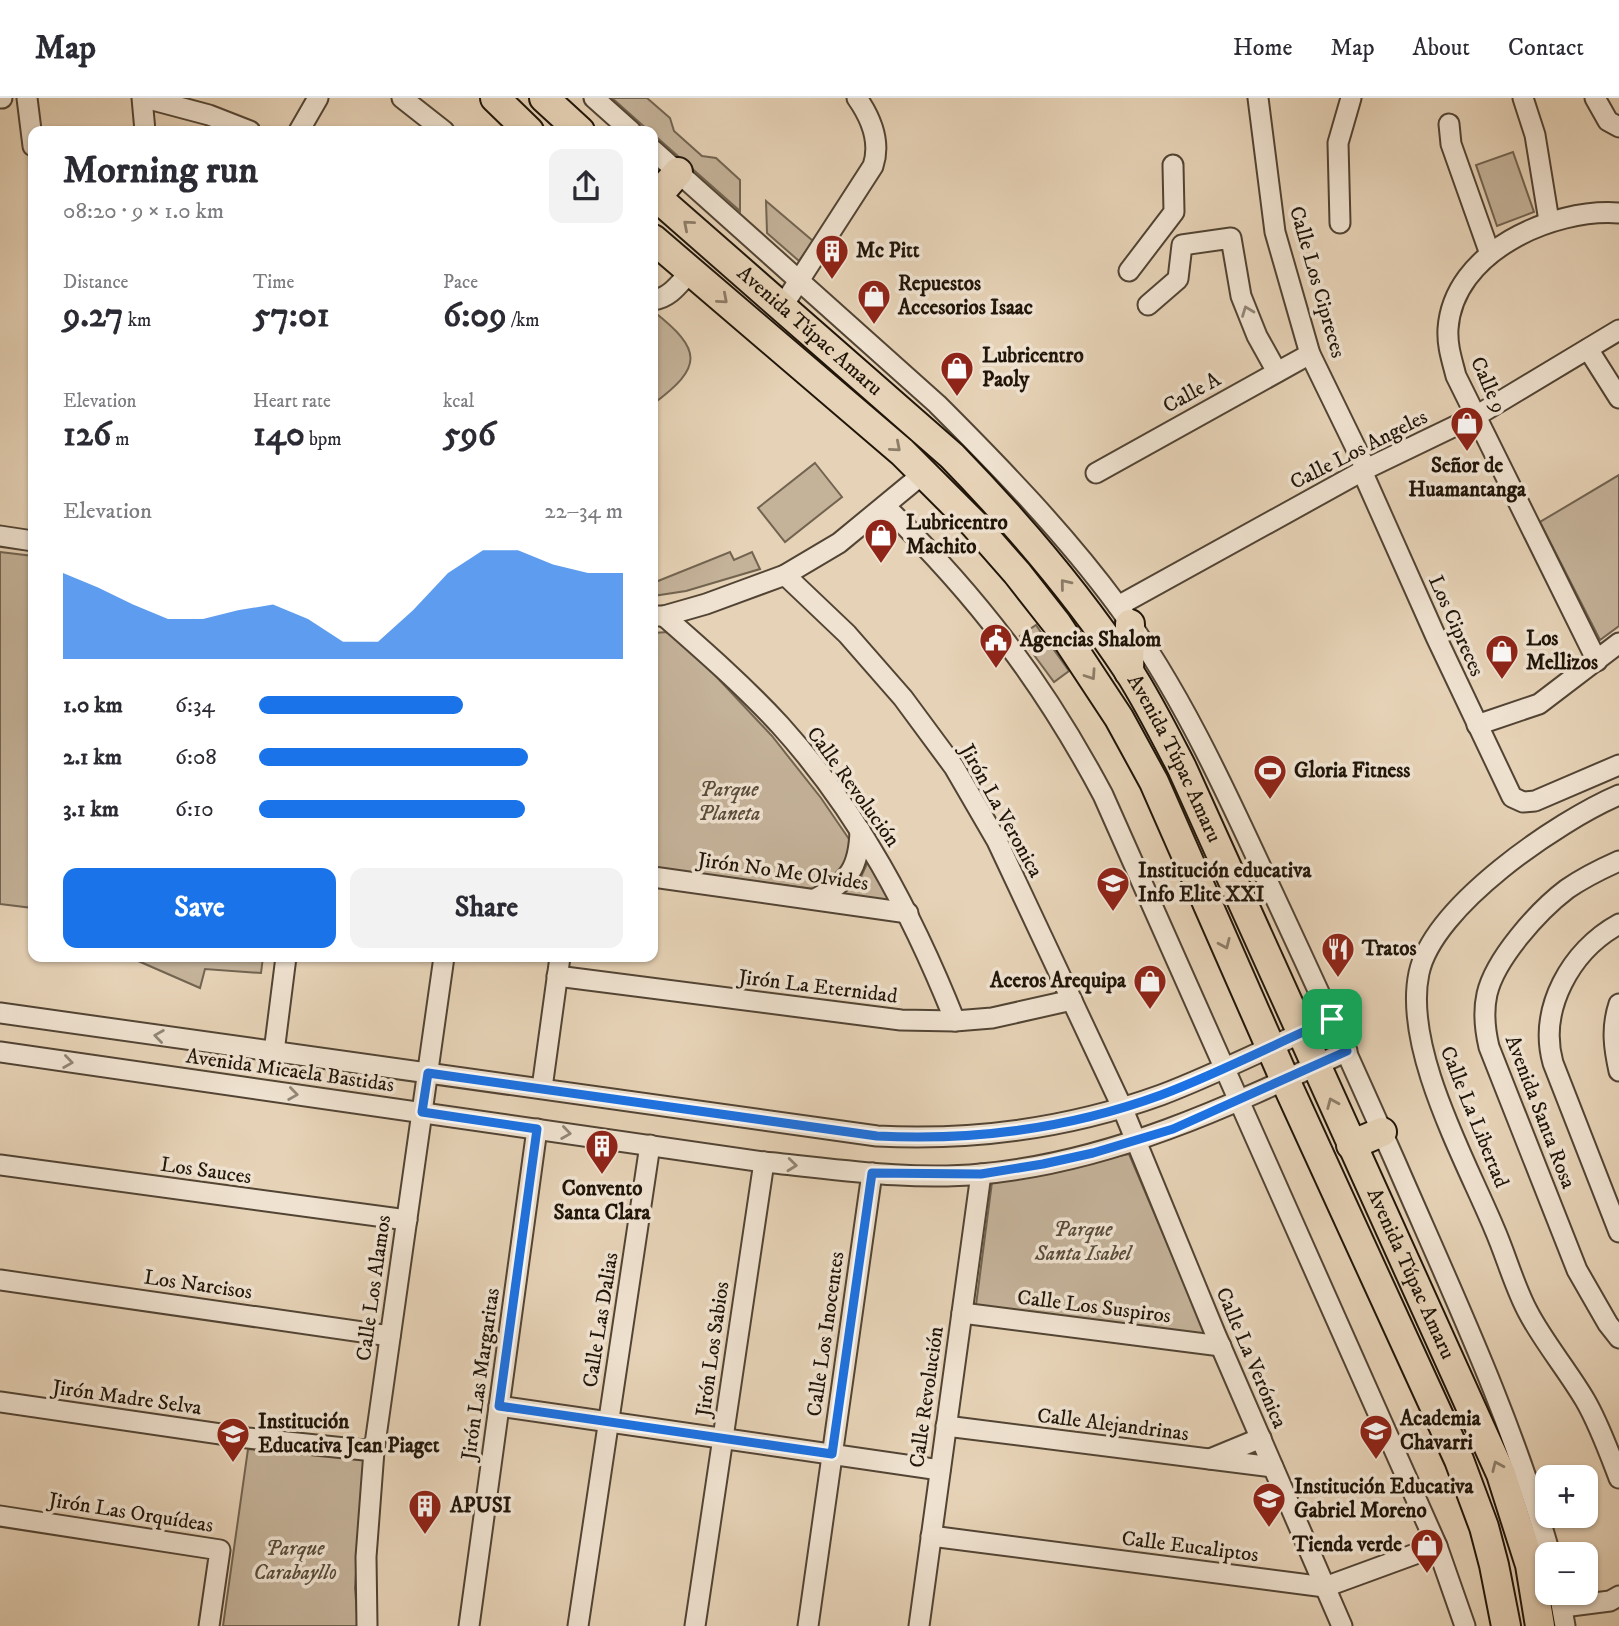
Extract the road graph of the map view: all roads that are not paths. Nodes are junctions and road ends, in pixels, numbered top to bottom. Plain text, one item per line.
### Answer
1 (27, 98) edge
2 (143, 98) edge
3 (318, 98) edge
4 (402, 98) edge
5 (495, 98) edge
6 (544, 98) edge
7 (594, 98) edge
8 (857, 98) edge
9 (1258, 98) edge
10 (1351, 98) edge
11 (1523, 98) edge
12 (1595, 98) edge
13 (1449, 124) dead end
14 (30, 126) edge
15 (145, 126) edge
16 (238, 126) edge
17 (302, 126) edge
18 (438, 126) edge
19 (524, 126) edge
20 (575, 126) edge
21 (625, 126) edge
22 (1619, 127) edge
23 (658, 154) edge
24 (1173, 165) dead end
25 (678, 172) junction
26 (658, 194) edge
27 (658, 201) edge
28 (1619, 213) edge
29 (1549, 222) junction
30 (1339, 223) dead end
31 (658, 243) edge
32 (1490, 254) junction
33 (691, 271) junction
34 (1129, 271) dead end
35 (800, 281) junction
36 (658, 299) edge
37 (1148, 305) dead end
38 (782, 307) junction
39 (1619, 330) edge
40 (1588, 349) junction
41 (1310, 354) junction
42 (1277, 372) junction
43 (1619, 398) edge
44 (1476, 416) junction
45 (982, 469) junction
46 (1364, 470) junction
47 (925, 473) junction
48 (1096, 473) dead end
49 (886, 507) junction
50 (0, 536) edge
51 (28, 540) edge
52 (785, 575) junction
53 (1124, 615) junction
54 (658, 616) edge
55 (1619, 643) edge
56 (1597, 661) junction
57 (1129, 672) junction
58 (1477, 725) junction
59 (1617, 764) edge
60 (1619, 795) edge
61 (860, 830) junction
62 (1619, 861) edge
63 (658, 878) edge
64 (814, 899) junction
65 (908, 913) junction
66 (1619, 924) edge
67 (285, 962) edge
68 (443, 962) edge
69 (559, 967) edge
70 (1072, 1000) junction
71 (1619, 1004) edge
72 (0, 1013) edge
73 (1332, 1019) junction
74 (955, 1021) junction
75 (1301, 1032) junction
76 (1270, 1047) junction
77 (1347, 1051) junction
78 (0, 1052) edge
79 (274, 1052) junction
80 (1316, 1066) junction
81 (1225, 1068) junction
82 (1619, 1072) edge
83 (428, 1073) junction
84 (1285, 1080) junction
85 (542, 1088) junction
86 (1240, 1100) junction
87 (1122, 1107) junction
88 (422, 1112) junction
89 (537, 1129) junction
90 (1382, 1132) junction
91 (1136, 1141) junction
92 (650, 1145) junction
93 (1351, 1145) junction
94 (764, 1162) junction
95 (0, 1165) edge
96 (872, 1173) junction
97 (981, 1174) junction
98 (407, 1220) junction
99 (1619, 1232) edge
100 (0, 1280) edge
101 (962, 1314) junction
102 (390, 1336) junction
103 (1619, 1338) edge
104 (1221, 1346) junction
105 (0, 1402) edge
106 (499, 1406) junction
107 (609, 1422) junction
108 (946, 1426) junction
109 (723, 1438) junction
110 (1261, 1438) junction
111 (374, 1451) junction
112 (832, 1454) junction
113 (1207, 1460) junction
114 (1273, 1467) junction
115 (940, 1470) junction
116 (1619, 1478) edge
117 (1526, 1513) junction
118 (0, 1516) edge
119 (931, 1536) junction
120 (1543, 1542) edge
121 (1437, 1546) junction
122 (1325, 1587) junction
123 (1619, 1596) edge
124 (1562, 1608) edge
125 (209, 1626) edge
126 (367, 1626) edge
127 (469, 1626) edge
128 (578, 1626) edge
129 (695, 1626) edge
130 (808, 1626) edge
131 (919, 1626) edge
132 (1342, 1626) edge
133 (1465, 1626) edge
134 (1506, 1626) edge
135 (1540, 1626) edge

1 - 14 street
2 - 15 street
2 - 16 street
3 - 17 street
4 - 18 street
5 - 19 highway
6 - 20 highway
7 - 21 street
8 - 35 street
9 - 41 street, Calle Los Cipreces
10 - 30 street
11 - 29 street
12 - 22 street
13 - 32 street
23 - 25 street, Avenida Túpac Amaru
24 - 34 street
25 - 26 highway
25 - 35 street, Avenida Túpac Amaru
38 -> 27 highway, Avenida Túpac Amaru
28 - 29 street, Calle 9
29 - 32 street, Calle 9
31 - 33 highway, Avenida Túpac Amaru
32 - 44 street, Calle 9
33 - 36 street
33 -> 47 highway, Avenida Túpac Amaru
35 - 38 street
35 - 45 street, Avenida Túpac Amaru
42 -> 37 street
38 - 45 highway, Avenida Túpac Amaru
39 - 40 street, Calle Los Angeles
40 - 43 street
40 - 44 street, Calle Los Angeles
41 - 42 street, Calle A
41 - 46 street, Calle Los Cipreces
42 - 48 street, Calle A
44 - 46 street, Calle Los Angeles
44 - 56 street, Calle 9
45 - 53 street, Avenida Túpac Amaru
57 -> 45 highway, Avenida Túpac Amaru
46 - 53 street, Calle Los Angeles
46 - 58 street, Los Cipreces
47 - 49 street
47 -> 76 highway, Avenida Túpac Amaru
49 - 52 street
49 - 81 street
50 - 51 street
52 - 54 street
52 - 70 street, Jirón La Veronica
53 - 57 highway
53 - 73 street, Avenida Túpac Amaru
54 - 61 street, Calle Revolución
55 - 56 street
56 - 58 street
57 - 75 highway, Avenida Túpac Amaru
58 - 59 street, Los Cipreces
60 - 116 street, Calle La Libertad
61 - 64 street
61 - 65 street, Calle Revolución
62 - 103 street, Avenida Santa Rosa
63 - 64 street, Jirón No Me Olvides
64 - 65 street, Jirón No Me Olvides
65 - 74 street, Calle Revolución
66 - 99 street
67 - 79 street
68 - 83 street, Calle Los Alamos
69 - 74 street, Jirón La Eternidad
69 - 85 street
70 - 74 street, Jirón La Eternidad
70 - 87 street, Jirón La Veronica
71 - 82 street
79 -> 72 street, Avenida Micaela Bastidas
73 - 75 street, Avenida Micaela Bastidas
73 - 77 street, Avenida Túpac Amaru
75 - 76 street, Avenida Micaela Bastidas
75 - 80 highway, Avenida Túpac Amaru
76 - 81 street, Avenida Micaela Bastidas
76 - 84 highway, Avenida Túpac Amaru
77 - 80 street, Avenida Micaela Bastidas
77 - 90 street, Avenida Túpac Amaru
78 -> 88 street, Avenida Micaela Bastidas
79 - 83 street, Avenida Micaela Bastidas
80 - 84 street, Avenida Micaela Bastidas
93 -> 80 highway, Avenida Túpac Amaru
81 - 86 street
81 - 87 street, Avenida Micaela Bastidas
83 - 85 street, Avenida Micaela Bastidas
83 - 88 street, Calle Los Alamos
84 - 86 street, Avenida Micaela Bastidas
84 - 134 highway, Avenida Túpac Amaru
85 - 87 street, Avenida Micaela Bastidas
86 - 91 street, Avenida Micaela Bastidas
86 - 121 street
87 - 91 street, Calle La Verónica
88 - 89 street, Avenida Micaela Bastidas
88 - 98 street, Calle Los Alamos
89 -> 92 street, Avenida Micaela Bastidas
89 - 106 street, Jirón Las Margaritas
90 - 93 highway
90 - 117 street, Avenida Túpac Amaru
91 - 97 street, Avenida Micaela Bastidas
91 - 104 street, Calle La Verónica
92 - 94 street, Avenida Micaela Bastidas
92 - 107 street, Calle Las Dalias
117 -> 93 highway, Avenida Túpac Amaru
94 -> 96 street, Avenida Micaela Bastidas
94 - 109 street, Jirón Los Sabios
95 - 98 street, Los Sauces
96 - 97 street, Avenida Micaela Bastidas
96 - 112 street, Calle Los Inocentes
97 - 101 street, Calle Revolución
98 - 102 street, Calle Los Alamos
100 - 102 street, Los Narcisos
101 - 104 street, Calle Los Suspiros
101 - 108 street, Calle Revolución
102 - 111 street, Calle Los Alamos
104 - 110 street, Calle La Verónica
105 - 111 street, Jirón Madre Selva
106 - 107 street
106 - 127 street, Jirón Las Margaritas
107 - 109 street
107 - 128 street, Calle Las Dalias
108 - 113 street, Calle Alejandrinas
108 - 115 street, Calle Revolución
109 - 112 street
109 - 129 street, Jirón Los Sabios
110 - 113 street
110 - 114 street, Calle La Verónica
111 - 126 street, Calle Los Alamos
112 - 115 street
112 - 130 street, Calle Los Inocentes
113 - 114 street, Calle Alejandrinas
114 - 122 street, Calle La Verónica
115 - 119 street, Calle Revolución
117 - 120 street, Avenida Túpac Amaru
117 - 135 highway, Avenida Túpac Amaru
118 - 125 street, Jirón Las Orquídeas
119 - 122 street, Calle Eucaliptos
119 - 131 street, Calle Revolución
121 - 122 street, Calle Eucaliptos
121 - 133 street
122 - 132 street, Calle La Verónica
123 - 124 street

